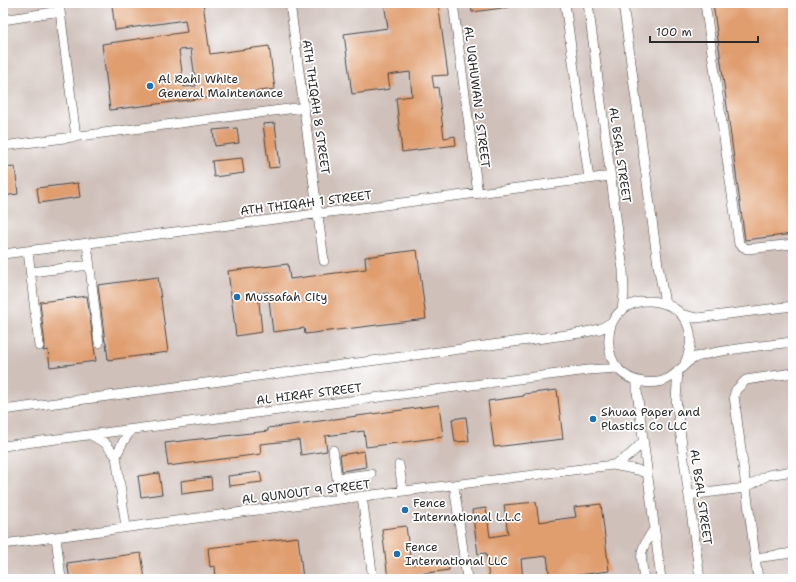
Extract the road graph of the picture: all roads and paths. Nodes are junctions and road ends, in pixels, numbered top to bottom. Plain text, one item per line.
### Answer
1 (290, 3) edge
2 (453, 3) edge
3 (565, 3) edge
4 (588, 3) edge
5 (623, 3) edge
6 (706, 3) edge
7 (59, 7) edge
8 (3, 20) edge
9 (304, 106) junction
10 (76, 137) junction
11 (3, 146) edge
12 (611, 176) junction
13 (589, 179) junction
14 (478, 194) junction
15 (318, 213) junction
16 (87, 244) junction
17 (793, 244) edge
18 (28, 251) junction
19 (3, 254) edge
20 (324, 260) dead end
21 (90, 265) junction
22 (31, 272) junction
23 (665, 303) junction
24 (793, 306) edge
25 (622, 311) junction
26 (681, 314) junction
27 (612, 322) junction
28 (793, 342) edge
29 (99, 343) dead end
30 (39, 346) dead end
31 (685, 363) junction
32 (618, 368) junction
33 (678, 371) junction
34 (793, 373) edge
35 (637, 381) junction
36 (3, 410) edge
37 (131, 430) junction
38 (91, 435) junction
39 (644, 441) junction
40 (3, 446) edge
41 (333, 450) dead end
42 (116, 456) junction
43 (399, 465) dead end
44 (613, 465) junction
45 (793, 471) edge
46 (371, 474) dead end
47 (647, 474) junction
48 (337, 478) junction
49 (454, 485) junction
50 (745, 488) junction
51 (402, 491) junction
52 (689, 495) junction
53 (362, 496) junction
54 (340, 499) junction
55 (126, 527) junction
56 (654, 529) junction
57 (56, 537) junction
58 (3, 544) edge
59 (793, 553) edge
60 (755, 558) junction
61 (61, 579) edge
62 (373, 579) edge
63 (467, 579) edge
64 (644, 579) edge
65 (661, 579) edge
66 (700, 579) edge
67 (758, 579) edge

1 - 9 street, ATH THIQAH 8 STREET
2 - 14 street, AL UQHUWAN 2 STREET
3 - 13 street
4 - 12 street, AL BSAL STREET
5 - 23 street, AL BSAL STREET
6 - 17 street
7 - 8 street
7 - 10 street
9 - 10 street
9 - 15 street, ATH THIQAH 8 STREET
10 - 11 street
12 - 13 street, ATH THIQAH 1 STREET
12 - 25 street, AL BSAL STREET
13 - 14 street, ATH THIQAH 1 STREET
14 - 15 street, ATH THIQAH 1 STREET
15 - 16 street, ATH THIQAH 1 STREET
15 - 20 street, ATH THIQAH 8 STREET
16 - 18 street, ATH THIQAH 1 STREET
16 - 21 street
18 - 19 street, ATH THIQAH 1 STREET
18 - 22 street
21 - 22 street
21 - 29 street
22 - 30 street
23 - 25 street
23 - 26 street
24 - 26 street
25 - 27 street
26 - 31 street
27 - 32 street
27 - 36 street, AL HIRAF STREET
28 - 31 street
31 - 33 street
32 - 35 street
32 - 37 street, AL HIRAF STREET
33 - 35 street
33 - 52 street, AL BSAL STREET
34 - 50 street
35 - 39 street
37 - 38 street, AL HIRAF STREET
37 - 42 street
38 - 40 street, AL HIRAF STREET
38 - 42 street
39 - 44 street, AL QUNOUT 9 STREET
39 - 47 street
41 - 48 street
42 - 55 street
43 - 51 street
44 - 47 street, AL QUNOUT 9 STREET
44 - 49 street, AL QUNOUT 9 STREET
45 - 50 street
46 - 48 street
47 - 56 street
48 - 54 street
49 - 51 street, AL QUNOUT 9 STREET
49 - 63 street
50 - 52 street
50 - 60 street
51 - 53 street, AL QUNOUT 9 STREET
52 - 66 street, AL BSAL STREET
53 - 54 street, AL QUNOUT 9 STREET
53 - 62 street
54 - 55 street, AL QUNOUT 9 STREET
55 - 57 street, AL QUNOUT 9 STREET
56 - 64 street
56 - 65 street
57 - 58 street, AL QUNOUT 9 STREET
57 - 61 street
59 - 60 street
60 - 67 street

